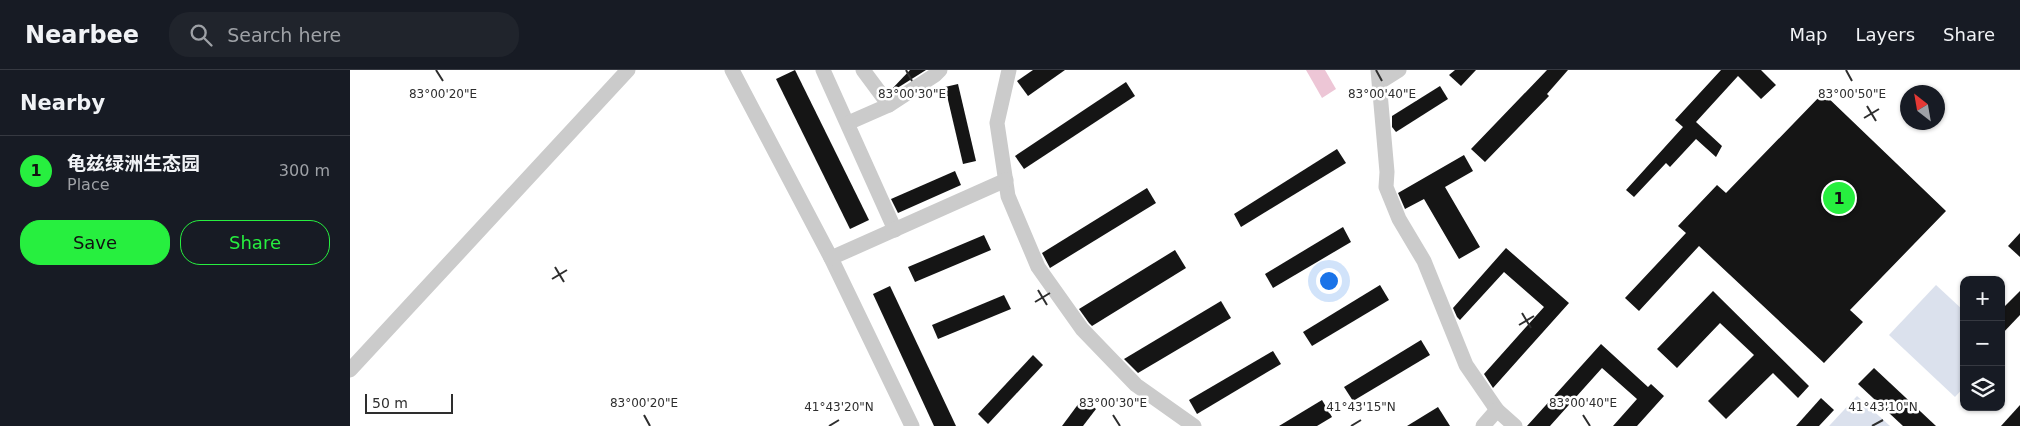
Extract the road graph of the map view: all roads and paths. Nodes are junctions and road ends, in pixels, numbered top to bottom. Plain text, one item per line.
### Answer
1 (628, 70) edge
2 (732, 70) edge
3 (824, 70) edge
4 (863, 70) edge
5 (940, 70) edge
6 (1010, 70) edge
7 (1399, 70) edge
8 (1379, 76) edge
9 (889, 105) junction
10 (848, 123) junction
11 (1006, 180) junction
12 (895, 230) junction
13 (830, 258) junction
14 (350, 370) edge
15 (1497, 410) junction
16 (912, 426) edge
17 (1194, 426) edge
18 (1483, 426) edge
19 (1515, 426) edge

1 - 14 street
2 - 13 street
3 - 10 street
4 - 9 street
5 - 9 street
6 - 11 street
7 - 8 street
8 - 15 street
9 - 10 street
10 - 12 street
11 - 12 street
11 - 17 street
12 - 13 street
13 - 16 street
15 - 18 street
15 - 19 street

